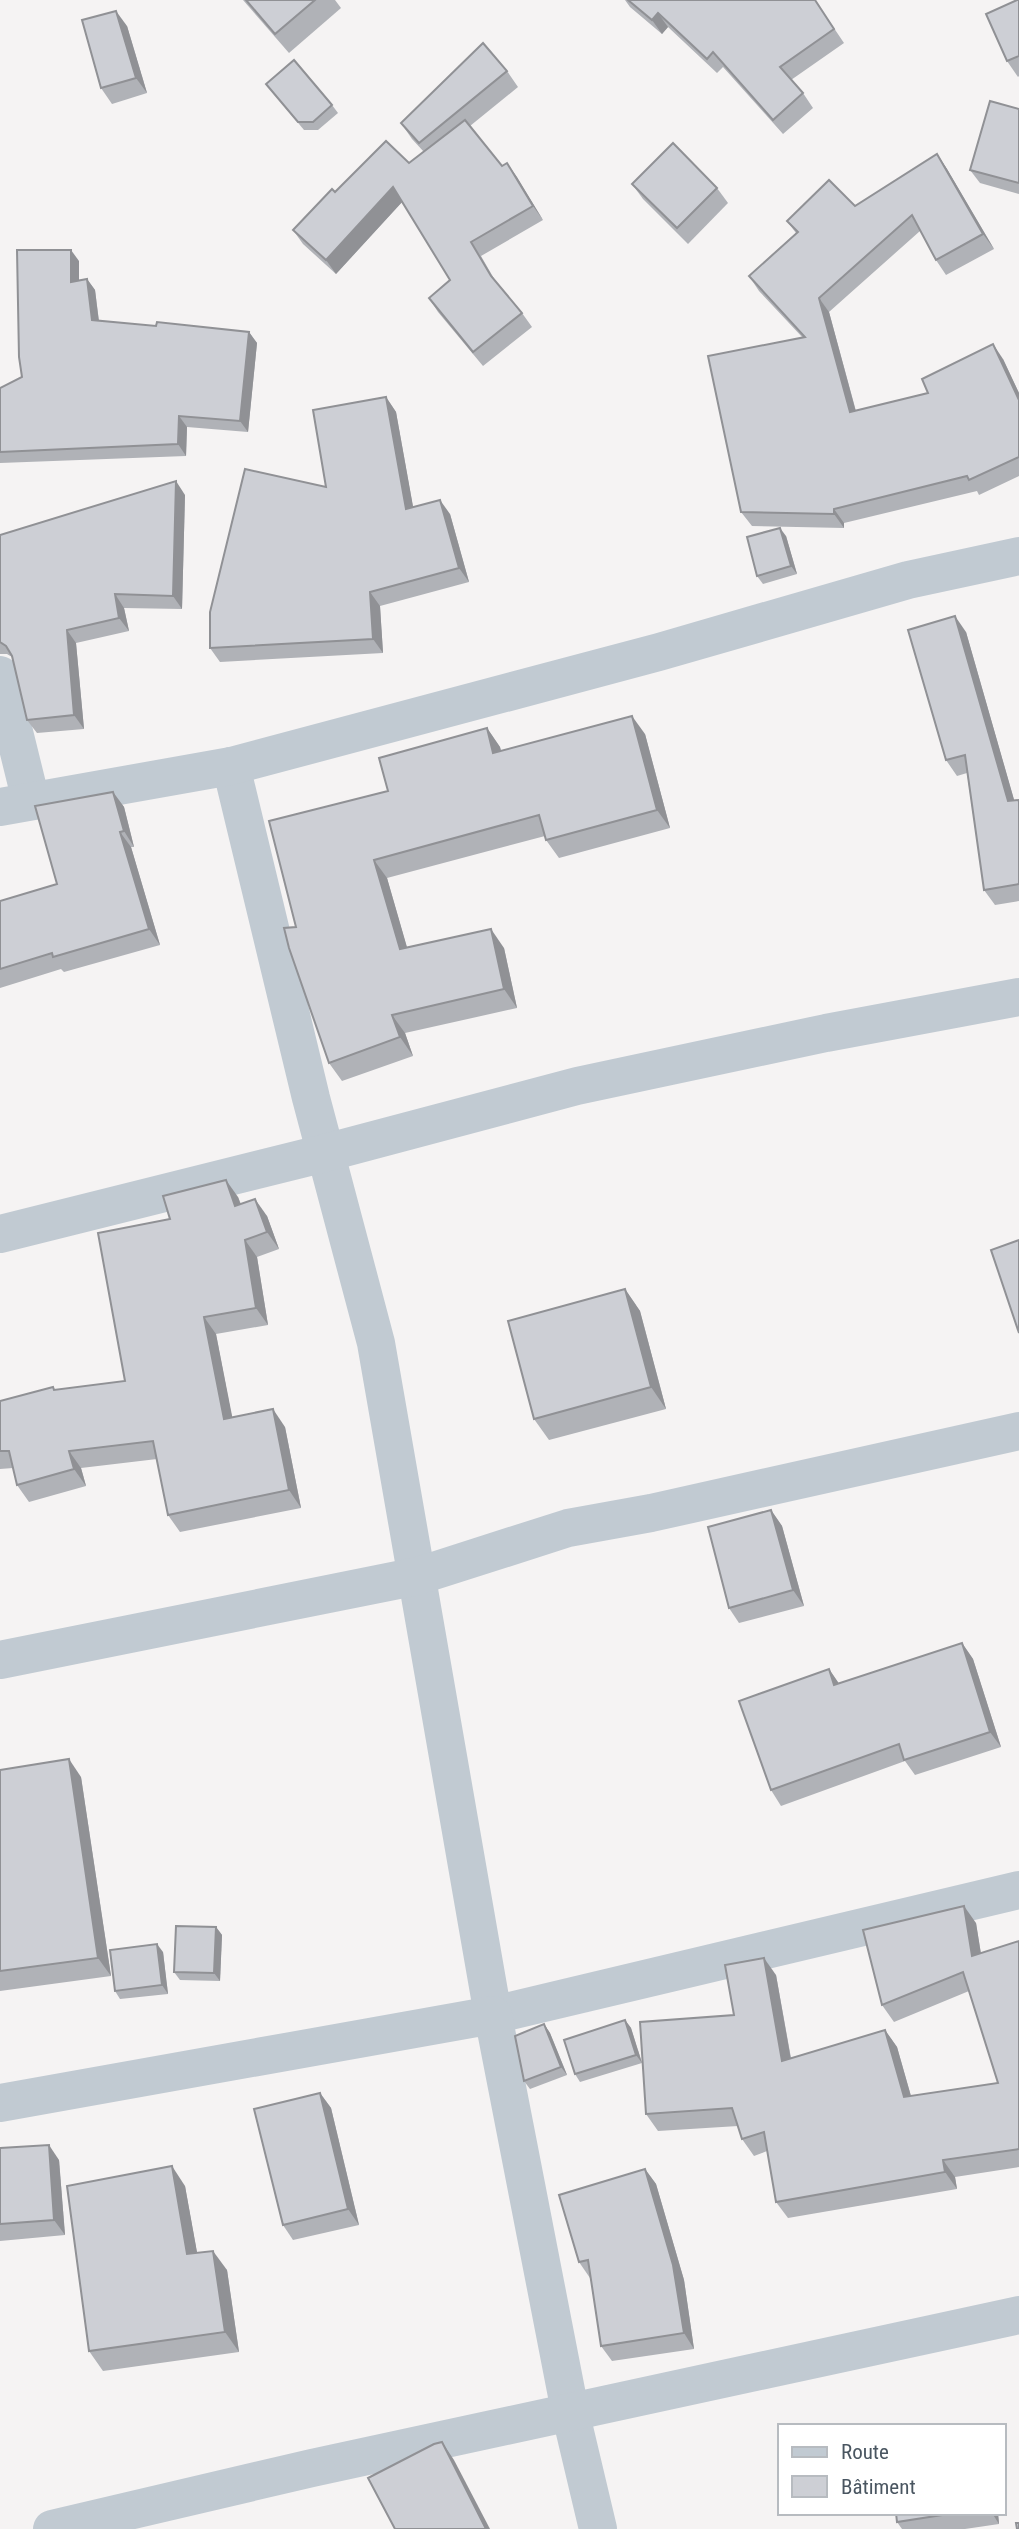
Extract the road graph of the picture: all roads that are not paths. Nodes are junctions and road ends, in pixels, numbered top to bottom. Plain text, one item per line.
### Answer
1 (1019, 555) edge
2 (0, 675) edge
3 (231, 766) junction
4 (15, 804) edge
5 (1019, 997) edge
6 (326, 1153) junction
7 (0, 1234) edge
8 (1019, 1431) edge
9 (418, 1576) junction
10 (0, 1660) edge
11 (1019, 1890) edge
12 (493, 2015) junction
13 (0, 2103) edge
14 (1019, 2315) edge
15 (570, 2411) junction
16 (52, 2529) edge
17 (598, 2529) edge

1 - 3 street
2 - 4 street
3 - 4 street
3 - 6 street
5 - 6 street
6 - 7 street
6 - 9 street
8 - 9 street
9 - 10 street
9 - 12 street
11 - 12 street
12 - 13 street
12 - 15 street
14 - 15 street
15 - 16 street
15 - 17 street

